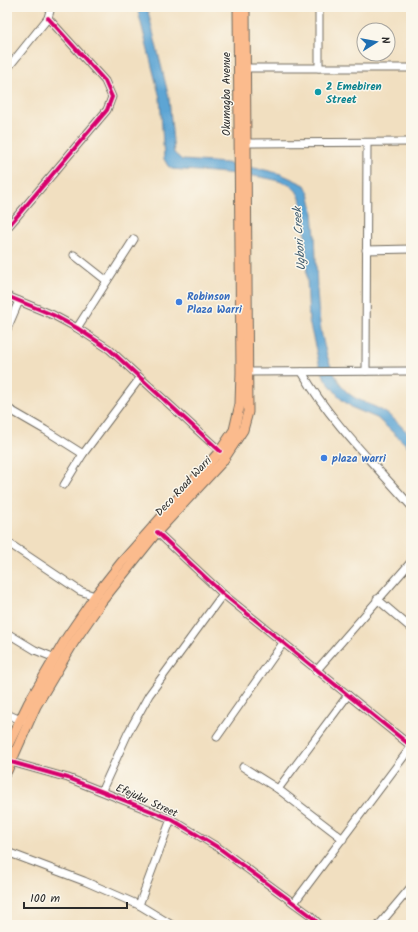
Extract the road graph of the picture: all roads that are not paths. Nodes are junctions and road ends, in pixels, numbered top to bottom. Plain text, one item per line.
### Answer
1 (51, 7) edge
2 (238, 7) edge
3 (245, 7) edge
4 (318, 7) edge
5 (48, 18) junction
6 (245, 68) junction
7 (319, 68) junction
8 (411, 68) edge
9 (7, 69) edge
10 (411, 142) edge
11 (246, 143) junction
12 (367, 143) junction
13 (243, 159) junction
14 (243, 180) junction
15 (7, 228) edge
16 (134, 239) dead end
17 (411, 249) edge
18 (366, 250) junction
19 (74, 255) dead end
20 (107, 281) junction
21 (7, 296) edge
22 (19, 301) junction
23 (77, 328) junction
24 (7, 330) edge
25 (366, 371) junction
26 (411, 371) edge
27 (247, 372) junction
28 (302, 372) junction
29 (140, 378) junction
30 (7, 408) edge
31 (220, 451) junction
32 (83, 454) junction
33 (64, 485) dead end
34 (411, 506) edge
35 (157, 532) junction
36 (7, 542) edge
37 (411, 562) edge
38 (223, 594) junction
39 (95, 596) junction
40 (377, 599) junction
41 (411, 628) edge
42 (7, 633) edge
43 (283, 643) junction
44 (55, 658) junction
45 (316, 671) junction
46 (348, 696) junction
47 (7, 714) edge
48 (24, 721) junction
49 (218, 737) dead end
50 (7, 747) edge
51 (411, 747) edge
52 (11, 762) junction
53 (243, 767) dead end
54 (7, 771) edge
55 (278, 789) junction
56 (102, 790) junction
57 (172, 819) junction
58 (343, 839) junction
59 (7, 852) edge
60 (411, 887) edge
61 (294, 903) junction
62 (139, 905) junction
63 (172, 925) edge
64 (320, 925) edge
65 (379, 925) edge

1 - 5 street
2 - 13 main road, Okumagba Avenue
3 - 6 main road, Okumagba Avenue
4 - 7 street
5 - 9 street
5 - 15 street
6 - 7 street
6 - 11 main road, Okumagba Avenue
7 - 8 street
10 - 12 street
11 - 12 street
11 - 13 main road, Okumagba Avenue
12 - 18 street
13 - 14 main road, Okumagba Avenue
14 - 27 main road, Deco Road Warri
14 - 31 main road, Deco Road Warri
16 - 20 street
17 - 18 street
18 - 25 street
19 - 20 street
20 - 23 street
21 - 22 street
22 - 23 street
22 - 24 street
23 - 29 street
25 - 26 street
25 - 28 street
27 - 28 street
27 - 35 main road, Deco Road Warri
28 - 34 street
29 - 31 street
29 - 32 street
30 - 32 street
31 - 39 main road, Deco Road Warri
32 - 33 street
35 - 38 street
35 - 48 main road, Deco Road Warri
36 - 39 street
37 - 40 street
38 - 43 street
38 - 56 street
39 - 44 main road, Deco Road Warri
40 - 41 street
40 - 45 street
42 - 44 street
43 - 45 street
43 - 49 street
44 - 48 main road, Deco Road Warri
45 - 46 street
46 - 51 street
46 - 55 street
47 - 48 street
48 - 50 main road, Deco Road Warri
48 - 52 main road, Deco Road Warri
51 - 58 street
52 - 54 main road, Deco Road Warri
52 - 56 street, Efejuku Street
53 - 55 street
55 - 58 street
56 - 57 street, Efejuku Street
57 - 61 street, Efejuku Street
57 - 62 street
58 - 61 street
59 - 62 street
60 - 65 street
61 - 64 street, Efejuku Street
62 - 63 street

